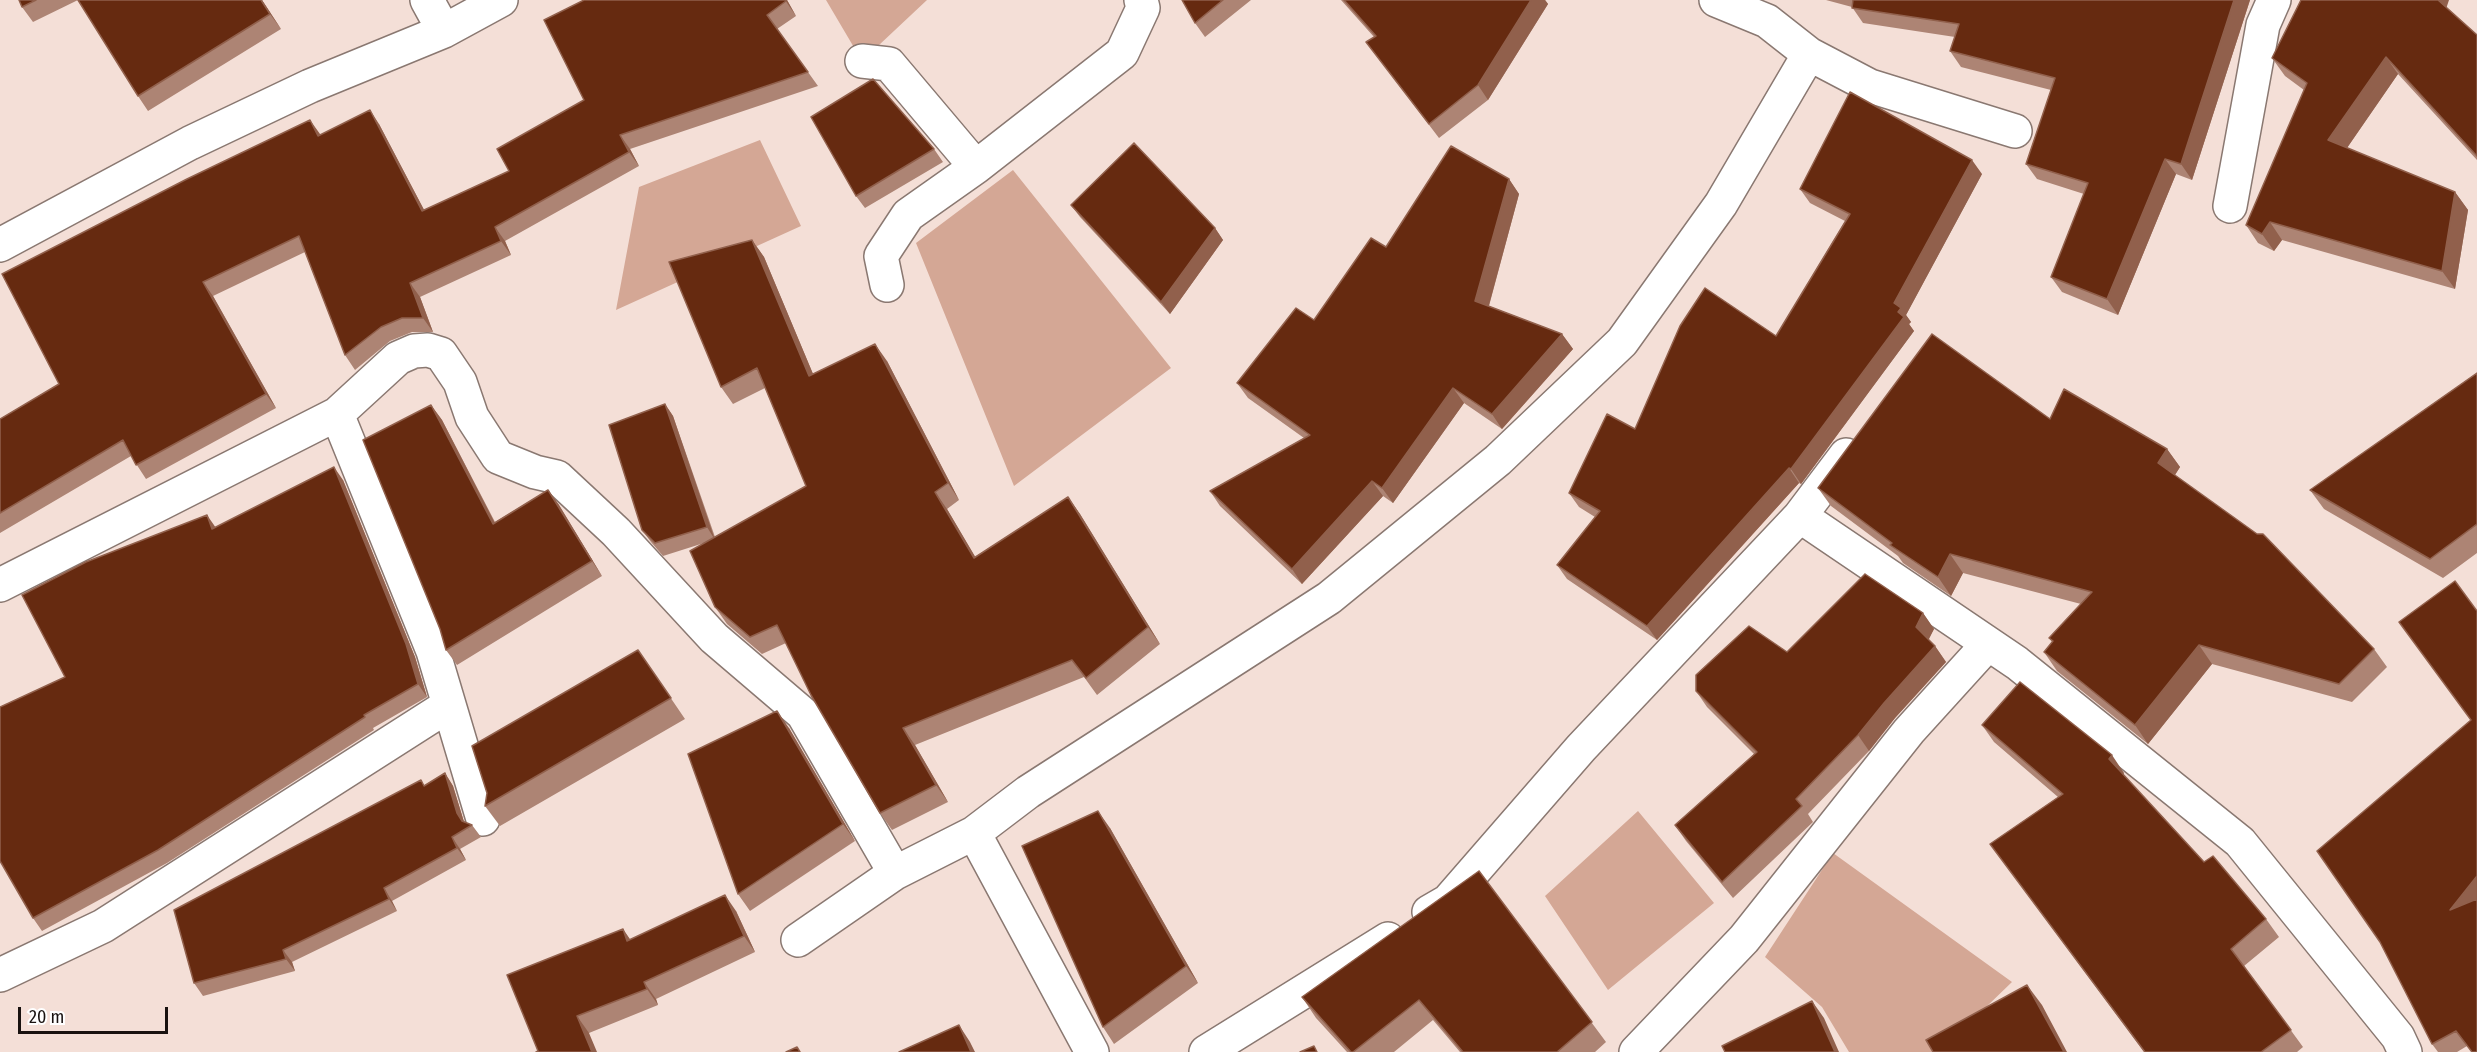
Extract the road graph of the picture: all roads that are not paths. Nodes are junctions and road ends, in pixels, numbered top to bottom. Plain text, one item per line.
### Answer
1 (427, 0) edge
2 (501, 0) edge
3 (1141, 0) edge
4 (1716, 0) edge
5 (2274, 0) edge
6 (444, 31) junction
7 (1809, 54) junction
8 (862, 61) dead end
9 (2015, 131) dead end
10 (976, 167) junction
11 (2230, 206) dead end
12 (0, 246) edge
13 (887, 285) dead end
14 (337, 414) junction
15 (1862, 434) edge
16 (1800, 516) junction
17 (0, 585) edge
18 (1988, 644) junction
19 (448, 705) junction
20 (483, 819) edge
21 (974, 832) junction
22 (895, 873) junction
23 (798, 940) dead end
24 (0, 975) edge
25 (1092, 1052) edge
26 (1206, 1052) edge
27 (1636, 1052) edge
28 (2405, 1052) edge

1 - 6 street
2 - 6 street
3 - 10 street
4 - 7 street
5 - 11 street
6 - 12 street
7 - 9 street
7 - 21 street
8 - 10 street
10 - 13 street
14 - 17 street
14 - 19 street
14 - 22 street
15 - 16 street
16 - 18 street
16 - 26 street
18 - 27 street
18 - 28 street
19 - 20 street
19 - 24 street
21 - 22 street
21 - 25 street
22 - 23 street

